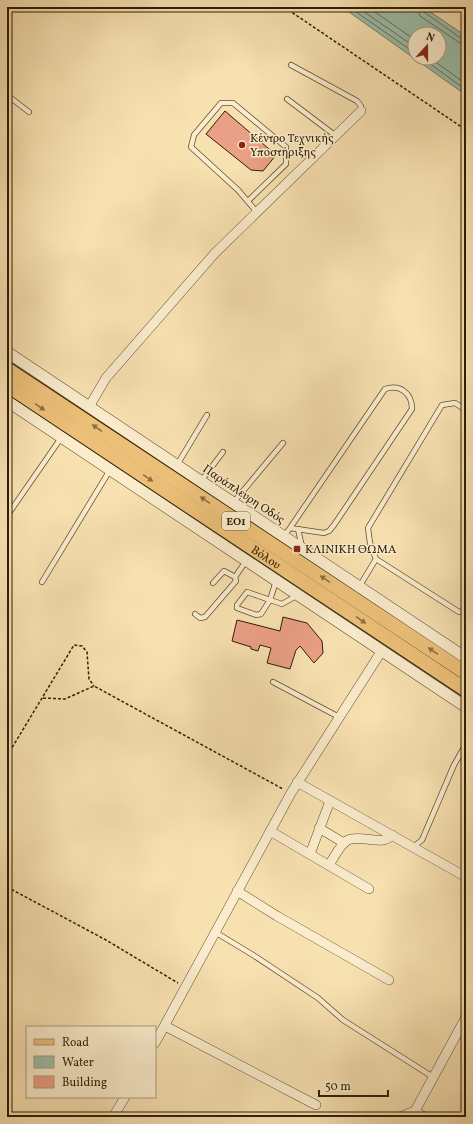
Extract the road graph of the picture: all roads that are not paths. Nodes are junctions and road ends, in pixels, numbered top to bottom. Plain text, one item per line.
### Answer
1 (291, 64) dead end
2 (7, 95) edge
3 (288, 99) dead end
4 (361, 111) joint
5 (29, 112) dead end
6 (336, 136) junction
7 (248, 201) junction
8 (256, 211) junction
9 (7, 352) edge
10 (7, 369) edge
11 (7, 385) edge
12 (7, 401) edge
13 (89, 407) junction
14 (466, 410) edge
15 (206, 415) dead end
16 (61, 438) junction
17 (282, 443) dead end
18 (222, 452) dead end
19 (177, 465) junction
20 (110, 470) junction
21 (201, 481) junction
22 (233, 503) junction
23 (7, 516) edge
24 (298, 529) junction
25 (287, 532) junction
26 (303, 549) junction
27 (376, 559) junction
28 (246, 561) junction
29 (235, 577) junction
30 (276, 580) junction
31 (42, 582) dead end
32 (213, 582) dead end
33 (359, 587) junction
34 (299, 595) junction
35 (270, 600) junction
36 (466, 610) edge
37 (195, 614) dead end
38 (381, 652) junction
39 (466, 658) edge
40 (466, 673) edge
41 (273, 682) dead end
42 (466, 690) edge
43 (466, 707) edge
44 (339, 717) junction
45 (466, 744) edge
46 (297, 782) junction
47 (330, 801) junction
48 (319, 828) junction
49 (270, 831) junction
50 (392, 835) junction
51 (344, 843) junction
52 (413, 847) junction
53 (310, 854) junction
54 (329, 865) junction
55 (466, 877) edge
56 (369, 889) dead end
57 (237, 891) junction
58 (215, 932) junction
59 (389, 980) dead end
60 (466, 1017) edge
61 (165, 1026) junction
62 (156, 1041) edge
63 (433, 1077) junction
64 (123, 1098) edge
65 (316, 1105) dead end
66 (415, 1111) junction
67 (113, 1117) edge
68 (400, 1117) edge
69 (424, 1117) edge

1 - 4 lane
2 - 5 lane
3 - 6 lane
4 - 6 street
6 - 8 street
7 - 7 lane
7 - 8 lane
8 - 13 street
9 - 13 street, Παράπλευρη Οδός
40 -> 10 main road, Βόλου / ΕΟ1
11 -> 42 main road, Βόλου / ΕΟ1
12 - 16 street
13 - 19 street, Παράπλευρη Οδός
14 - 27 lane
15 - 19 lane
16 - 20 street
16 - 23 lane
17 - 22 lane
18 - 21 lane
19 - 21 street, Παράπλευρη Οδός
20 - 28 street
20 - 31 lane
21 - 22 street, Παράπλευρη Οδός
22 - 25 street, Παράπλευρη Οδός
24 - 25 lane
24 - 25 lane
24 - 26 lane
25 - 26 street, Παράπλευρη Οδός
26 - 33 street, Παράπλευρη Οδός
27 - 33 lane
27 - 36 lane
28 - 29 lane
28 - 30 street
29 - 32 lane
29 - 37 lane
30 - 34 street
30 - 35 lane
33 - 39 street, Παράπλευρη Οδός
34 - 35 lane
34 - 38 street
35 - 35 lane
38 - 43 street
38 - 44 street
41 - 44 lane
44 - 46 street
45 - 52 lane
46 - 47 street
46 - 49 street
47 - 48 street
47 - 50 street
48 - 51 street
48 - 53 street
49 - 53 street
49 - 57 street
50 - 51 street
50 - 52 street
51 - 54 street
52 - 55 street
53 - 54 street
54 - 56 street
57 - 58 street
57 - 59 street
58 - 61 street
58 - 63 lane
60 - 63 street
61 - 62 street
61 - 65 street
63 - 66 street
64 - 67 street
66 - 68 street
66 - 69 street

